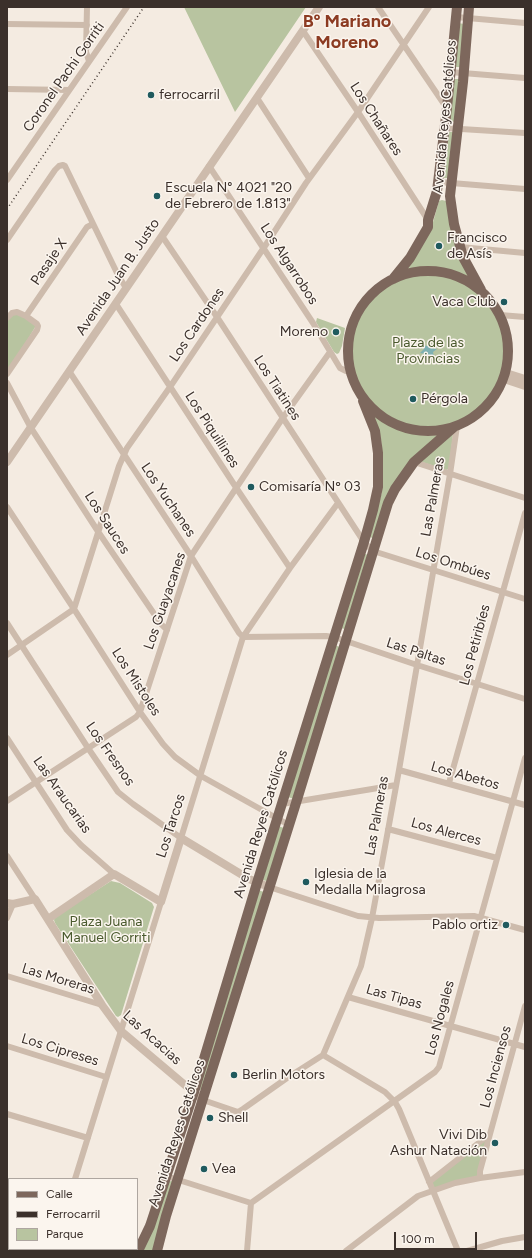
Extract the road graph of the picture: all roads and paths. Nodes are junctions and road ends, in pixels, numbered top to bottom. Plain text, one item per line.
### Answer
1 (87, 7) edge
2 (127, 7) edge
3 (319, 7) edge
4 (378, 7) edge
5 (429, 7) edge
6 (469, 7) edge
7 (456, 12) edge
8 (468, 18) junction
9 (525, 23) edge
10 (7, 24) edge
11 (87, 25) junction
12 (303, 31) junction
13 (404, 45) junction
14 (90, 61) junction
15 (450, 72) junction
16 (464, 73) junction
17 (525, 78) edge
18 (7, 89) edge
19 (69, 90) junction
20 (257, 98) junction
21 (447, 108) junction
22 (358, 112) junction
23 (445, 128) junction
24 (458, 128) junction
25 (525, 133) edge
26 (210, 166) junction
27 (309, 178) junction
28 (7, 180) edge
29 (439, 182) junction
30 (452, 183) junction
31 (525, 189) edge
32 (428, 220) junction
33 (93, 224) junction
34 (162, 236) junction
35 (7, 240) edge
36 (460, 247) junction
37 (264, 248) junction
38 (525, 253) edge
39 (394, 279) junction
40 (378, 287) junction
41 (126, 288) junction
42 (485, 295) junction
43 (116, 304) junction
44 (500, 315) junction
45 (26, 316) junction
46 (217, 317) junction
47 (525, 317) edge
48 (7, 318) edge
49 (330, 352) junction
50 (69, 371) junction
51 (350, 371) junction
52 (7, 374) edge
53 (505, 376) junction
54 (525, 379) edge
55 (7, 383) edge
56 (525, 386) edge
57 (170, 387) junction
58 (363, 401) junction
59 (282, 419) junction
60 (455, 426) junction
61 (31, 428) junction
62 (123, 455) junction
63 (7, 462) edge
64 (414, 462) junction
65 (450, 474) junction
66 (237, 489) junction
67 (525, 498) edge
68 (338, 504) junction
69 (7, 507) edge
70 (525, 513) edge
71 (99, 533) junction
72 (364, 542) junction
73 (373, 551) junction
74 (191, 556) junction
75 (290, 568) junction
76 (433, 570) junction
77 (502, 592) junction
78 (525, 599) edge
79 (74, 609) junction
80 (7, 623) edge
81 (167, 630) junction
82 (243, 637) junction
83 (334, 638) junction
84 (345, 641) junction
85 (22, 646) junction
86 (7, 655) edge
87 (416, 665) junction
88 (476, 684) junction
89 (525, 699) edge
90 (140, 712) junction
91 (7, 738) edge
92 (88, 748) junction
93 (525, 758) edge
94 (399, 770) junction
95 (201, 776) junction
96 (36, 782) junction
97 (449, 783) junction
98 (396, 785) junction
99 (7, 801) edge
100 (513, 802) junction
101 (296, 803) junction
102 (282, 804) junction
103 (525, 806) edge
104 (277, 819) junction
105 (288, 825) junction
106 (388, 828) junction
107 (181, 838) junction
108 (7, 856) edge
109 (497, 858) junction
110 (114, 874) junction
111 (258, 883) junction
112 (269, 887) junction
113 (35, 899) junction
114 (161, 902) junction
115 (10, 903) edge
116 (481, 917) junction
117 (7, 918) edge
118 (372, 918) junction
119 (48, 919) junction
120 (525, 930) edge
121 (7, 976) edge
122 (348, 997) junction
123 (102, 1005) junction
124 (525, 1006) edge
125 (450, 1026) junction
126 (121, 1031) junction
127 (514, 1045) junction
128 (7, 1046) edge
129 (525, 1048) edge
130 (323, 1055) junction
131 (106, 1077) junction
132 (194, 1092) junction
133 (203, 1100) junction
134 (395, 1102) junction
135 (7, 1114) edge
136 (490, 1134) junction
137 (88, 1138) junction
138 (525, 1172) edge
139 (166, 1176) junction
140 (75, 1178) edge
141 (480, 1178) junction
142 (177, 1179) junction
143 (429, 1182) junction
144 (432, 1191) junction
145 (252, 1203) junction
146 (525, 1237) edge
147 (138, 1251) edge
148 (157, 1251) edge
149 (247, 1251) edge
150 (346, 1251) edge
151 (458, 1251) edge
152 (467, 1251) edge

1 - 11 street
2 - 14 street, Coronel Pachi Gorriti
3 - 12 street, Avenida Juan B. Justo
4 - 13 street
5 - 13 street, Los Cardones
6 - 8 main road, Avenida Reyes Católicos
7 - 8 street
7 - 15 main road, Avenida Reyes Católicos
8 - 9 street
8 - 16 main road, Avenida Reyes Católicos
10 - 11 street
11 - 14 street
12 - 20 street, Avenida Juan B. Justo
12 - 22 street, Los Chañares
13 - 21 street
13 - 22 street, Los Cardones
14 - 19 street, Coronel Pachi Gorriti
15 - 16 street
15 - 21 main road, Avenida Reyes Católicos
16 - 17 street
16 - 24 main road, Avenida Reyes Católicos
18 - 19 street
19 - 28 street, Coronel Pachi Gorriti
20 - 26 street, Avenida Juan B. Justo
20 - 27 street
21 - 23 main road, Avenida Reyes Católicos
22 - 27 street, Los Cardones
22 - 32 street, Los Chañares
23 - 24 street
23 - 29 main road, Avenida Reyes Católicos
24 - 25 street
24 - 30 main road, Avenida Reyes Católicos
26 - 34 street, Avenida Juan B. Justo
26 - 37 street, Los Algarrobos
27 - 37 street, Los Cardones
29 - 30 street
29 - 32 main road, Avenida Reyes Católicos
30 - 31 street
30 - 36 main road, Avenida Reyes Católicos
32 - 39 main road, Avenida Reyes Católicos
32 - 40 main road, Avenida Reyes Católicos
33 - 35 street
33 - 41 street
33 - 45 street, Pasaje X
34 - 41 street, Avenida Juan B. Justo
34 - 46 street, Los Tiatines
36 - 38 street
36 - 42 main road, Avenida Reyes Católicos
37 - 46 street, Los Cardones
37 - 49 street, Los Algarrobos
39 - 40 main road
39 - 42 main road
40 - 51 main road, Avenida Reyes Católicos
41 - 43 street, Avenida Juan B. Justo
42 - 44 main road, Avenida Reyes Católicos
43 - 50 street, Avenida Juan B. Justo
43 - 57 street, Los Piquillines
44 - 47 street
44 - 53 main road, Avenida Reyes Católicos
45 - 48 street
45 - 52 street
46 - 57 street, Los Cardones
46 - 59 street, Los Tiatines
49 - 51 street, Los Algarrobos
49 - 59 street, Los Guayacanes
50 - 61 street, Avenida Juan B. Justo
50 - 62 street, Los Yuchanes
51 - 58 main road, Avenida Reyes Católicos
53 - 54 street
53 - 56 street
53 - 60 main road
55 - 61 street, Los Sauces
57 - 62 street, Los Cardones
57 - 66 street, Los Piquillines
58 - 60 main road
58 - 72 main road, Avenida Reyes Católicos
59 - 66 street, Los Guayacanes
59 - 68 street, Los Tiatines
60 - 64 main road, Avenida Reyes Católicos
60 - 65 street, Las Palmeras
61 - 63 street, Avenida Juan B. Justo
61 - 71 street, Los Sauces
62 - 71 street, Los Cardones
62 - 74 street, Los Yuchanes
64 - 65 street
64 - 73 main road, Avenida Reyes Católicos
65 - 67 street
65 - 76 street, Las Palmeras
66 - 74 street, Los Guayacanes
66 - 75 street, Los Piquillines
68 - 72 street, Los Tiatines
68 - 75 street, Los Tarcos
69 - 79 street, Los Mistoles
70 - 77 street, Los Petiribíes
71 - 79 street, Los Cardones
71 - 81 street, Los Sauces
72 - 73 street, Los Tiatines
72 - 83 main road, Avenida Reyes Católicos
73 - 76 street, Los Ombúes
73 - 84 main road, Avenida Reyes Católicos
74 - 81 street, Los Guayacanes
74 - 82 street, Los Yuchanes
75 - 82 street, Los Tarcos
76 - 77 street, Los Ombúes
76 - 87 street, Las Palmeras
77 - 78 street, Los Ombúes
77 - 88 street, Los Petiribíes
79 - 85 street
79 - 90 street, Los Mistoles
80 - 85 street, Los Fresnos
81 - 90 street, Los Guayacanes
82 - 83 street
82 - 95 street, Los Tarcos
83 - 84 street
83 - 102 main road, Avenida Reyes Católicos
84 - 87 street, Las Paltas
84 - 101 main road, Avenida Reyes Católicos
85 - 86 street
85 - 92 street, Los Fresnos
87 - 88 street, Las Paltas
87 - 94 street, Las Palmeras
88 - 89 street, Las Paltas
88 - 97 street, Los Petiribíes
90 - 92 street
90 - 95 street, Los Mistoles
91 - 96 street, Las Araucarias
92 - 96 street
92 - 107 street, Los Fresnos
93 - 100 street, Los Nogales
94 - 97 street, Los Abetos
94 - 98 street, Las Palmeras
95 - 104 street, Los Mistoles
95 - 107 street, Los Tarcos
96 - 99 street
96 - 110 street, Las Araucarias
97 - 100 street, Los Abetos
98 - 101 street
98 - 106 street, Las Palmeras
100 - 103 street, Los Abetos
100 - 109 street, Los Nogales
101 - 102 street
101 - 105 main road, Avenida Reyes Católicos
102 - 104 main road, Avenida Reyes Católicos
104 - 105 street, Los Mistoles
104 - 111 main road, Avenida Reyes Católicos
105 - 112 main road, Avenida Reyes Católicos
106 - 109 street, Los Alerces
106 - 118 street, Las Palmeras
107 - 111 street, Los Fresnos
107 - 114 street, Los Tarcos
108 - 113 street, Las Acacias
109 - 116 street, Los Nogales
110 - 114 street, Las Araucarias
110 - 119 street
111 - 112 street, Los Fresnos
111 - 132 main road, Avenida Reyes Católicos
112 - 118 street
112 - 133 main road, Avenida Reyes Católicos
113 - 115 street
113 - 119 street, Las Acacias
114 - 126 street, Los Tarcos
115 - 117 street
116 - 118 street
116 - 120 street
116 - 125 street, Los Nogales
118 - 122 street, Las Palmeras
119 - 123 street, Las Acacias
121 - 123 street, Las Moreras
122 - 125 street, Las Tipas
122 - 130 street, Las Palmeras
123 - 126 street, Las Acacias
124 - 127 street, Los Inciensos
125 - 127 street, Las Tipas
125 - 134 street, Los Nogales
126 - 131 street, Los Tarcos
126 - 132 street, Las Acacias
127 - 129 street, Las Tipas
127 - 136 street, Los Inciensos
128 - 131 street, Los Cipreses
130 - 133 street
130 - 134 street
131 - 137 street, Los Tarcos
132 - 133 street
132 - 139 main road, Avenida Reyes Católicos
133 - 142 main road, Avenida Reyes Católicos
134 - 143 street
134 - 145 street, Los Nogales
135 - 137 street
136 - 141 street, Los Inciensos
136 - 143 street
137 - 140 street, Los Tarcos
138 - 141 street
139 - 142 street
139 - 147 main road, Avenida Reyes Católicos
141 - 144 street
142 - 145 street
142 - 148 main road, Avenida Reyes Católicos
143 - 144 street
144 - 150 street
144 - 151 street
145 - 149 street
146 - 152 street

